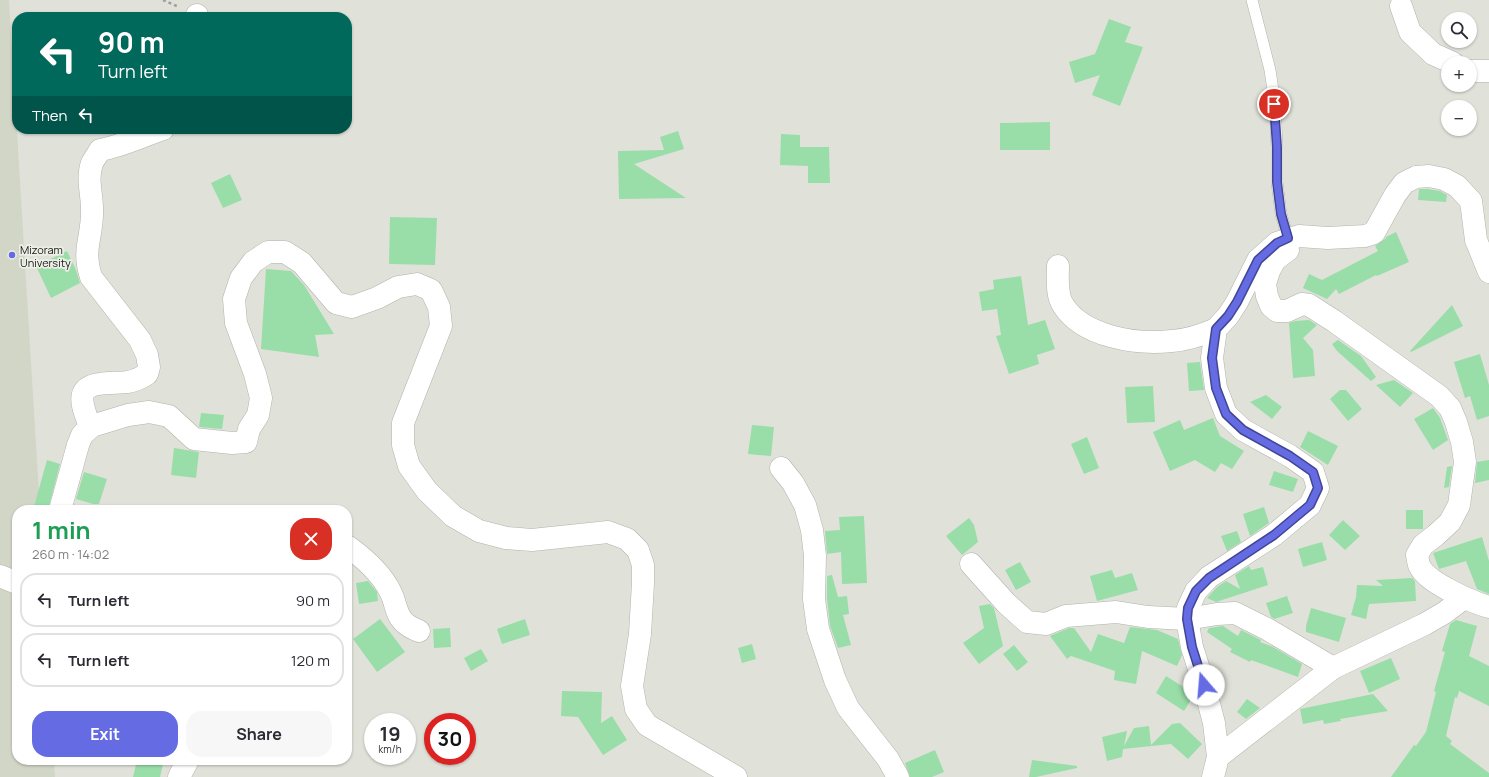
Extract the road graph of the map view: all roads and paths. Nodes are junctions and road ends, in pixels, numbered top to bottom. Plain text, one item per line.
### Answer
1 (1252, 0) edge
2 (1401, 6) dead end
3 (1441, 58) edge
4 (1477, 71) edge
5 (1489, 71) edge
6 (147, 134) edge
7 (1288, 238) junction
8 (1328, 238) junction
9 (1058, 266) dead end
10 (1489, 272) edge
11 (1216, 329) junction
12 (90, 427) junction
13 (781, 468) dead end
14 (61, 505) edge
15 (352, 550) edge
16 (971, 564) dead end
17 (0, 576) edge
18 (12, 581) edge
19 (1464, 598) junction
20 (1489, 607) edge
21 (1187, 619) junction
22 (419, 631) dead end
23 (1333, 668) junction
24 (185, 765) edge
25 (1216, 767) edge
26 (179, 777) edge
27 (736, 777) edge
28 (898, 777) edge

1 - 7 lane
2 - 3 street
4 - 5 street
6 - 12 street
7 - 8 street
7 - 11 street
8 - 10 street
8 - 19 street
9 - 11 street
11 - 21 street
12 - 14 street
12 - 27 street
13 - 28 street
15 - 22 street
16 - 21 street
17 - 18 street
19 - 20 street
19 - 23 street
21 - 23 street
21 - 25 street
23 - 25 street
24 - 26 street

